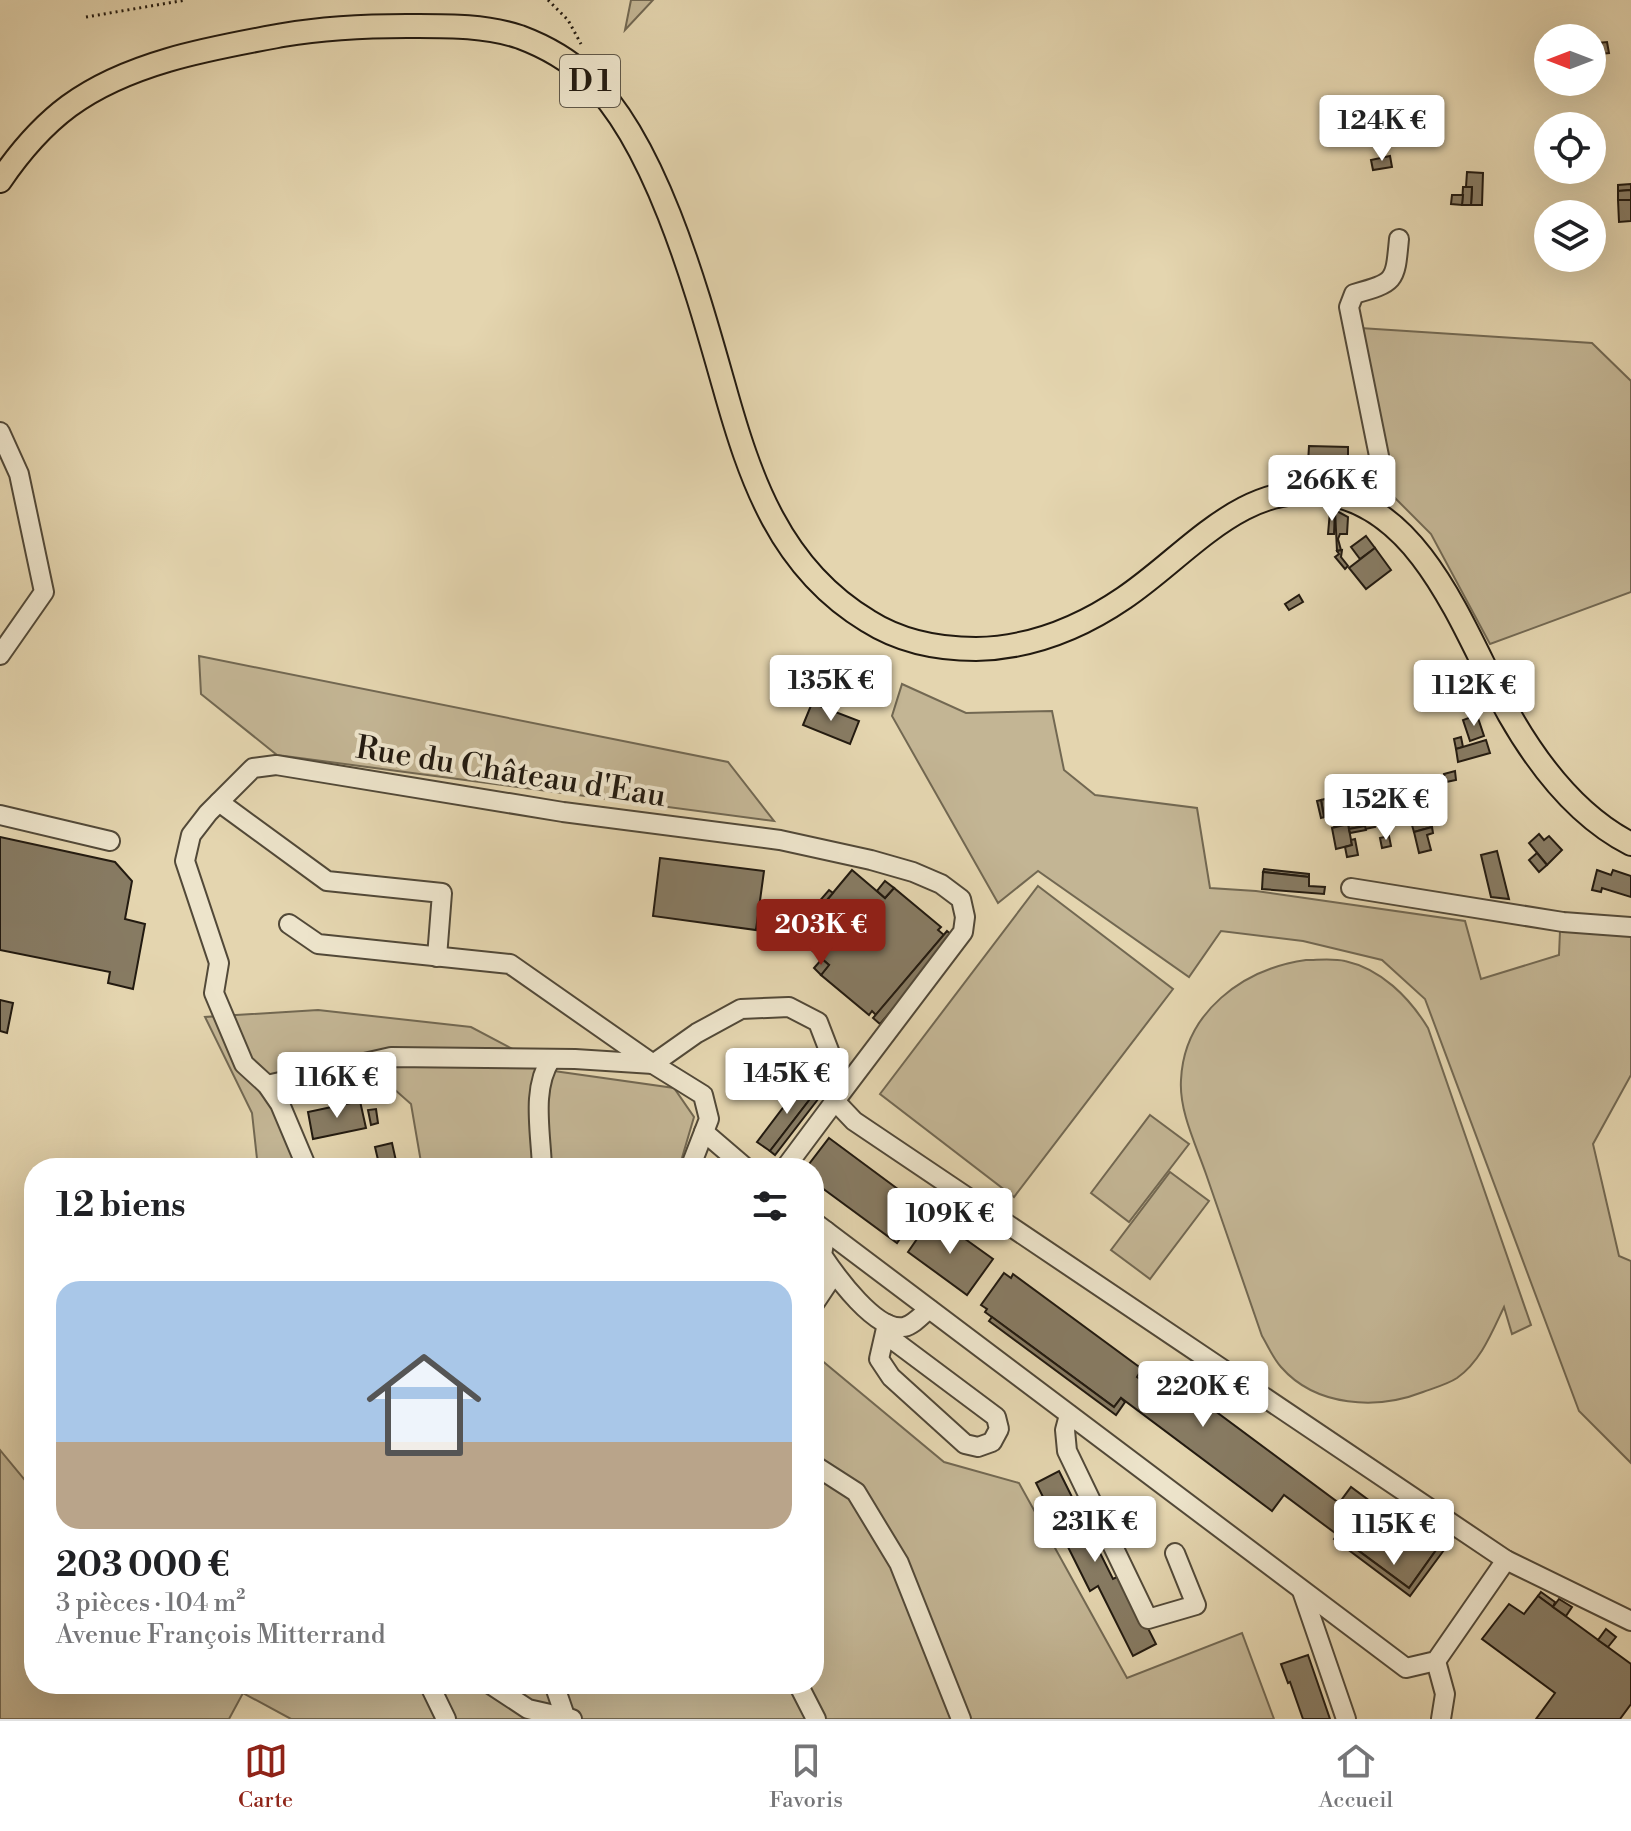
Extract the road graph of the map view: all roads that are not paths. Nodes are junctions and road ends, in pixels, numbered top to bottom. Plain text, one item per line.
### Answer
1 (0, 181) edge
2 (1399, 239) dead end
3 (0, 432) edge
4 (9, 473) edge
5 (1366, 506) junction
6 (0, 655) edge
7 (219, 802) junction
8 (0, 815) edge
9 (110, 841) dead end
10 (1631, 844) edge
11 (1351, 888) dead end
12 (289, 924) dead end
13 (1631, 927) edge
14 (437, 957) junction
15 (551, 1059) junction
16 (653, 1064) junction
17 (267, 1085) junction
18 (835, 1101) junction
19 (704, 1132) junction
20 (303, 1158) edge
21 (542, 1158) edge
22 (694, 1158) edge
23 (734, 1158) edge
24 (792, 1158) edge
25 (824, 1229) edge
26 (824, 1258) edge
27 (834, 1274) junction
28 (824, 1289) edge
29 (929, 1309) junction
30 (886, 1329) junction
31 (1069, 1415) junction
32 (824, 1471) edge
33 (1175, 1553) dead end
34 (1506, 1560) junction
35 (1302, 1591) junction
36 (1631, 1621) edge
37 (1436, 1661) junction
38 (434, 1694) edge
39 (505, 1694) edge
40 (558, 1694) edge
41 (803, 1694) edge
42 (567, 1718) edge
43 (446, 1719) edge
44 (816, 1719) edge
45 (961, 1719) edge
46 (1346, 1719) edge
47 (1441, 1719) edge

1 - 5 main road, D 1
2 - 5 street
3 - 4 street
4 - 6 street
5 - 10 main road, D 1
7 - 14 street
7 - 17 street, Rue du Château d'Eau
7 - 18 street, Rue du Château d'Eau
8 - 9 street
11 - 13 street
12 - 14 street
14 - 16 street
15 - 16 street
15 - 17 street
15 - 21 street
16 - 18 street
16 - 19 street
17 - 20 street, Rue du Château d'Eau
18 - 24 street, Rue du Château d'Eau
18 - 34 street
19 - 22 street
19 - 23 street
25 - 29 street
26 - 27 street
27 - 28 street
27 - 30 street
29 - 30 street
29 - 31 street
30 - 30 street
31 - 33 street
31 - 35 street
32 - 45 street
34 - 36 street
34 - 37 street
35 - 37 street
35 - 46 street
37 - 47 street
38 - 43 street
39 - 42 street
40 - 42 street
41 - 44 street

